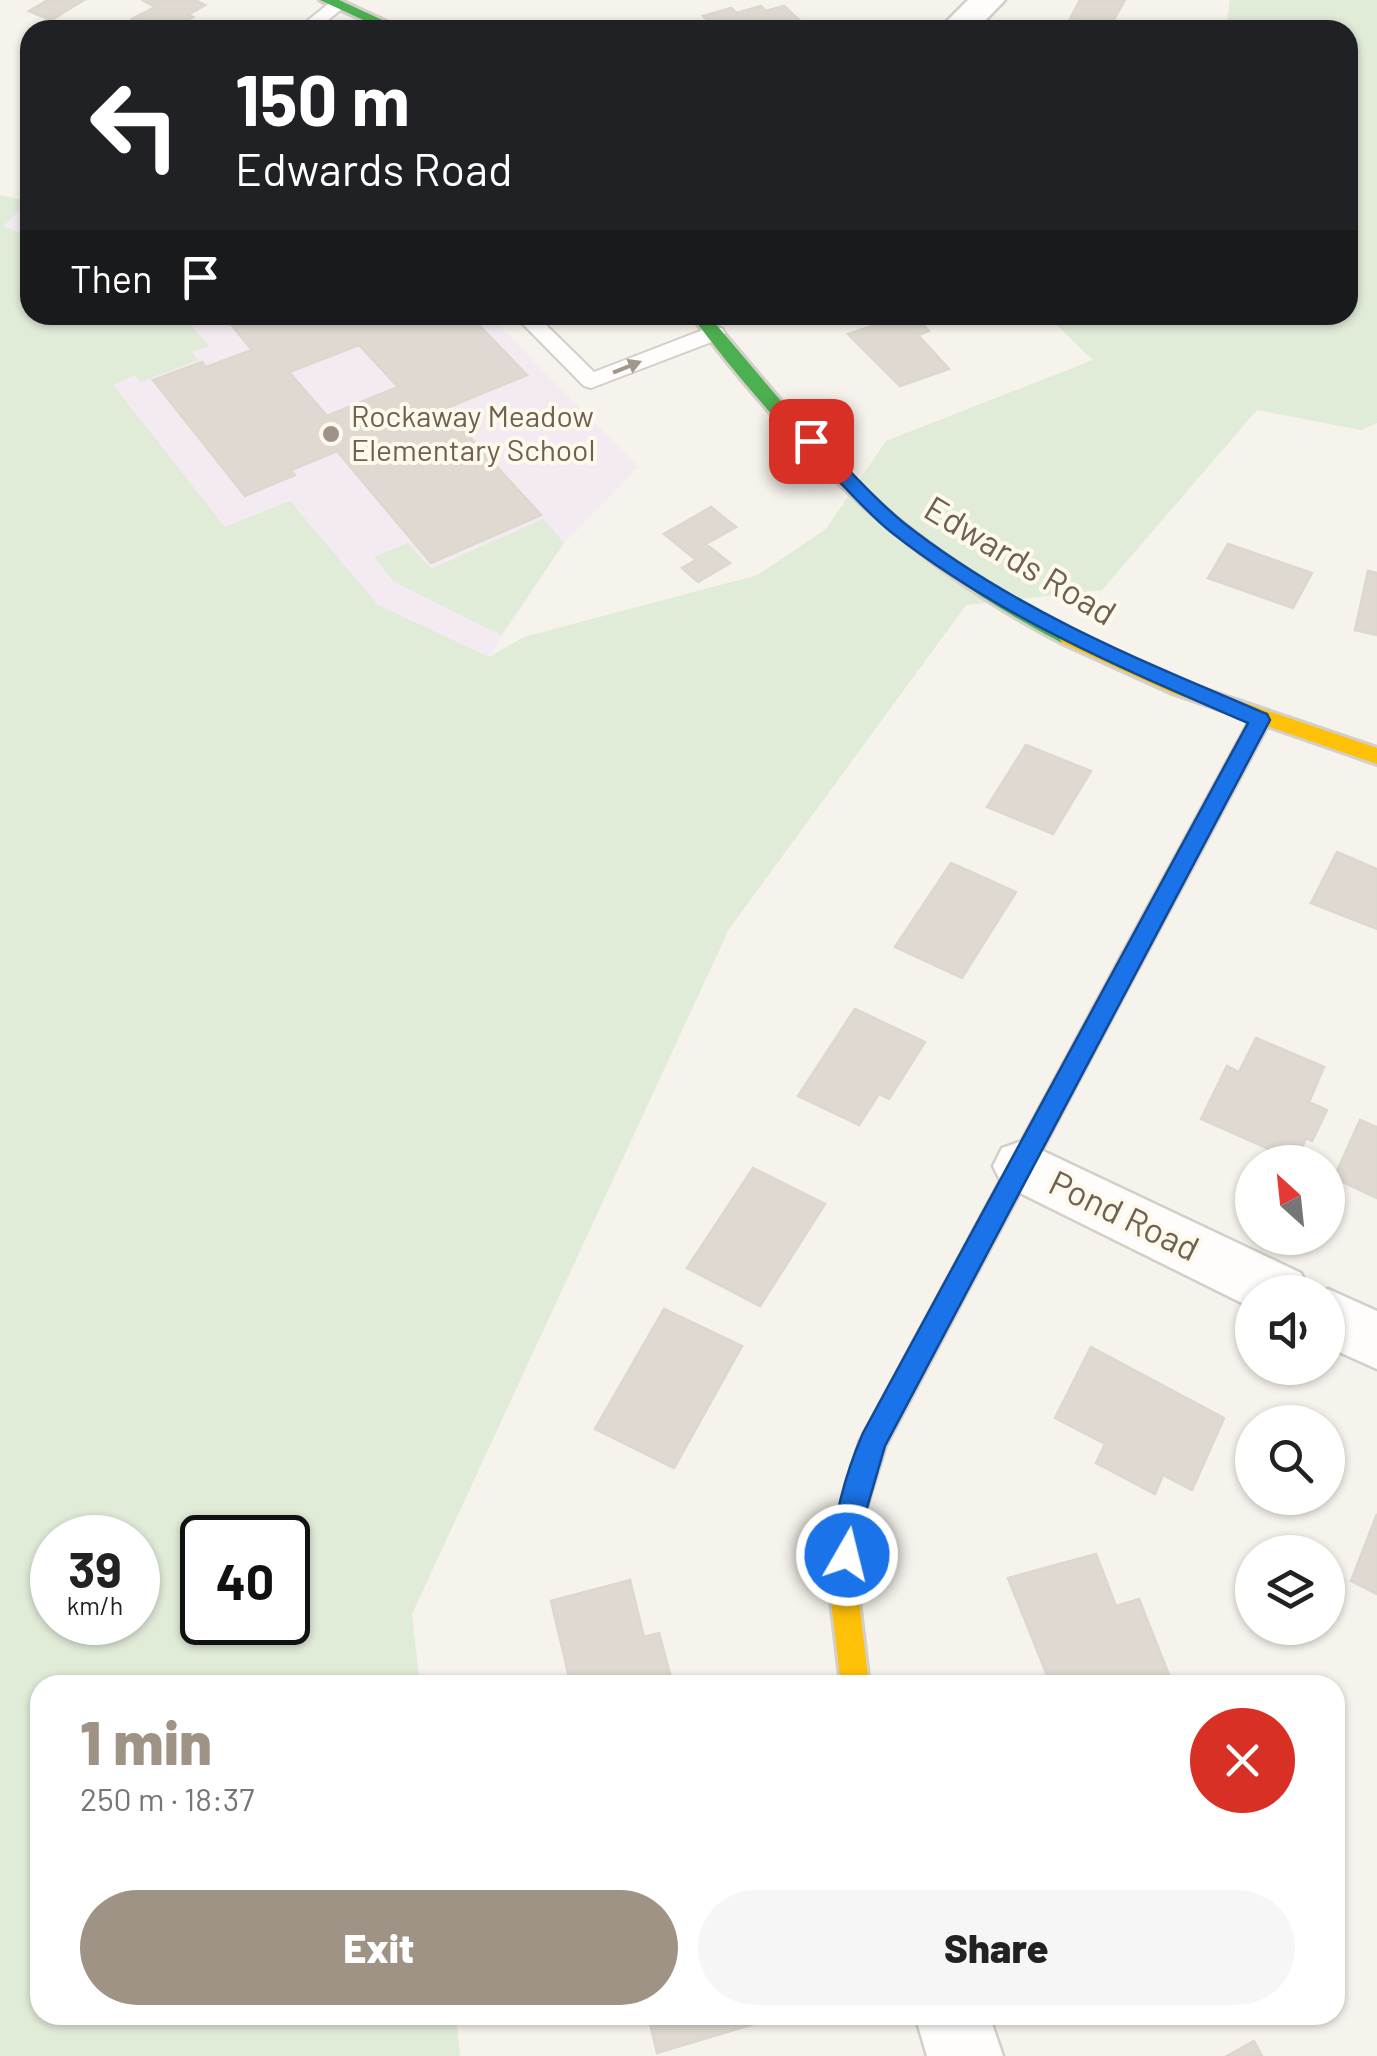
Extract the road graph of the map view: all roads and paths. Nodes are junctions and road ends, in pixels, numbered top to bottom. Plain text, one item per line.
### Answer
1 (988, 0) edge
2 (333, 2) edge
3 (315, 20) edge
4 (374, 20) edge
5 (967, 20) edge
6 (534, 325) edge
7 (707, 325) edge
8 (715, 334) junction
9 (1260, 720) junction
10 (1377, 756) edge
11 (1022, 1166) junction
12 (1245, 1275) edge
13 (1345, 1325) edge
14 (1377, 1342) edge
15 (854, 1675) edge
16 (955, 2025) edge
17 (965, 2056) edge

1 - 5 street
2 - 3 lane
2 - 4 street
6 -> 8 lane
7 - 8 street, Edwards Road
8 - 9 street, Edwards Road
9 - 10 street, Edwards Road
9 - 11 street
11 - 12 street, Pond Road
11 - 15 street
13 - 14 street
16 - 17 street

